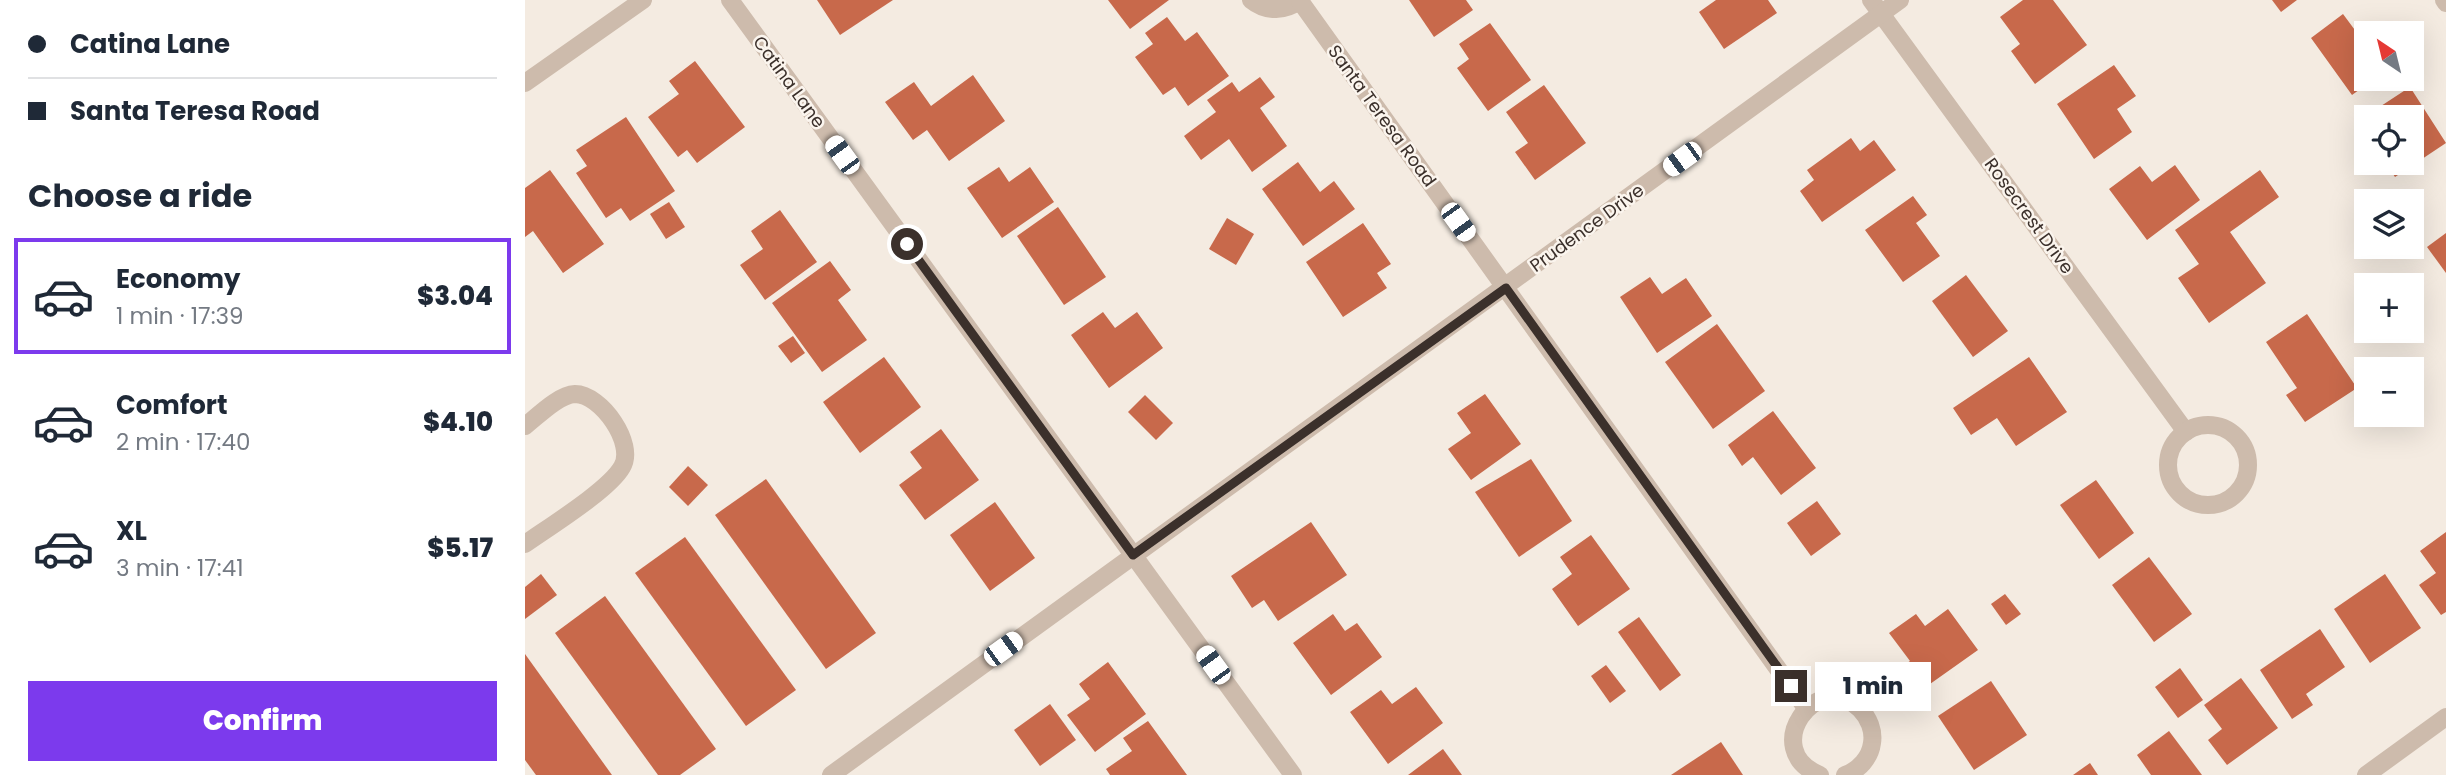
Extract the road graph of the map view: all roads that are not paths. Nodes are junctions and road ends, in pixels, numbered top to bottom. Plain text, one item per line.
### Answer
1 (643, 0) edge
2 (730, 0) edge
3 (1251, 0) edge
4 (1900, 0) edge
5 (1301, 1) edge
6 (1876, 7) edge
7 (525, 83) edge
8 (1506, 288) junction
9 (525, 426) edge
10 (2186, 432) junction
11 (525, 544) edge
12 (1133, 555) junction
13 (1806, 708) junction
14 (2446, 717) edge
15 (831, 775) edge
16 (1293, 775) edge
17 (1820, 775) edge
18 (1845, 775) edge
19 (2366, 775) edge

1 - 7 street
2 - 12 street, Catina Lane
3 - 5 street, Santa Teresa Road
4 - 6 street, Prudence Drive
5 - 8 street, Santa Teresa Road
6 - 8 street, Prudence Drive
6 - 10 street, Rosecrest Drive
8 - 12 street, Prudence Drive
8 - 13 street, Santa Teresa Road
9 - 11 street
10 - 10 street
12 - 15 street, Prudence Drive
12 - 16 street, Catina Lane
13 - 17 street
13 - 18 street
14 - 19 street

